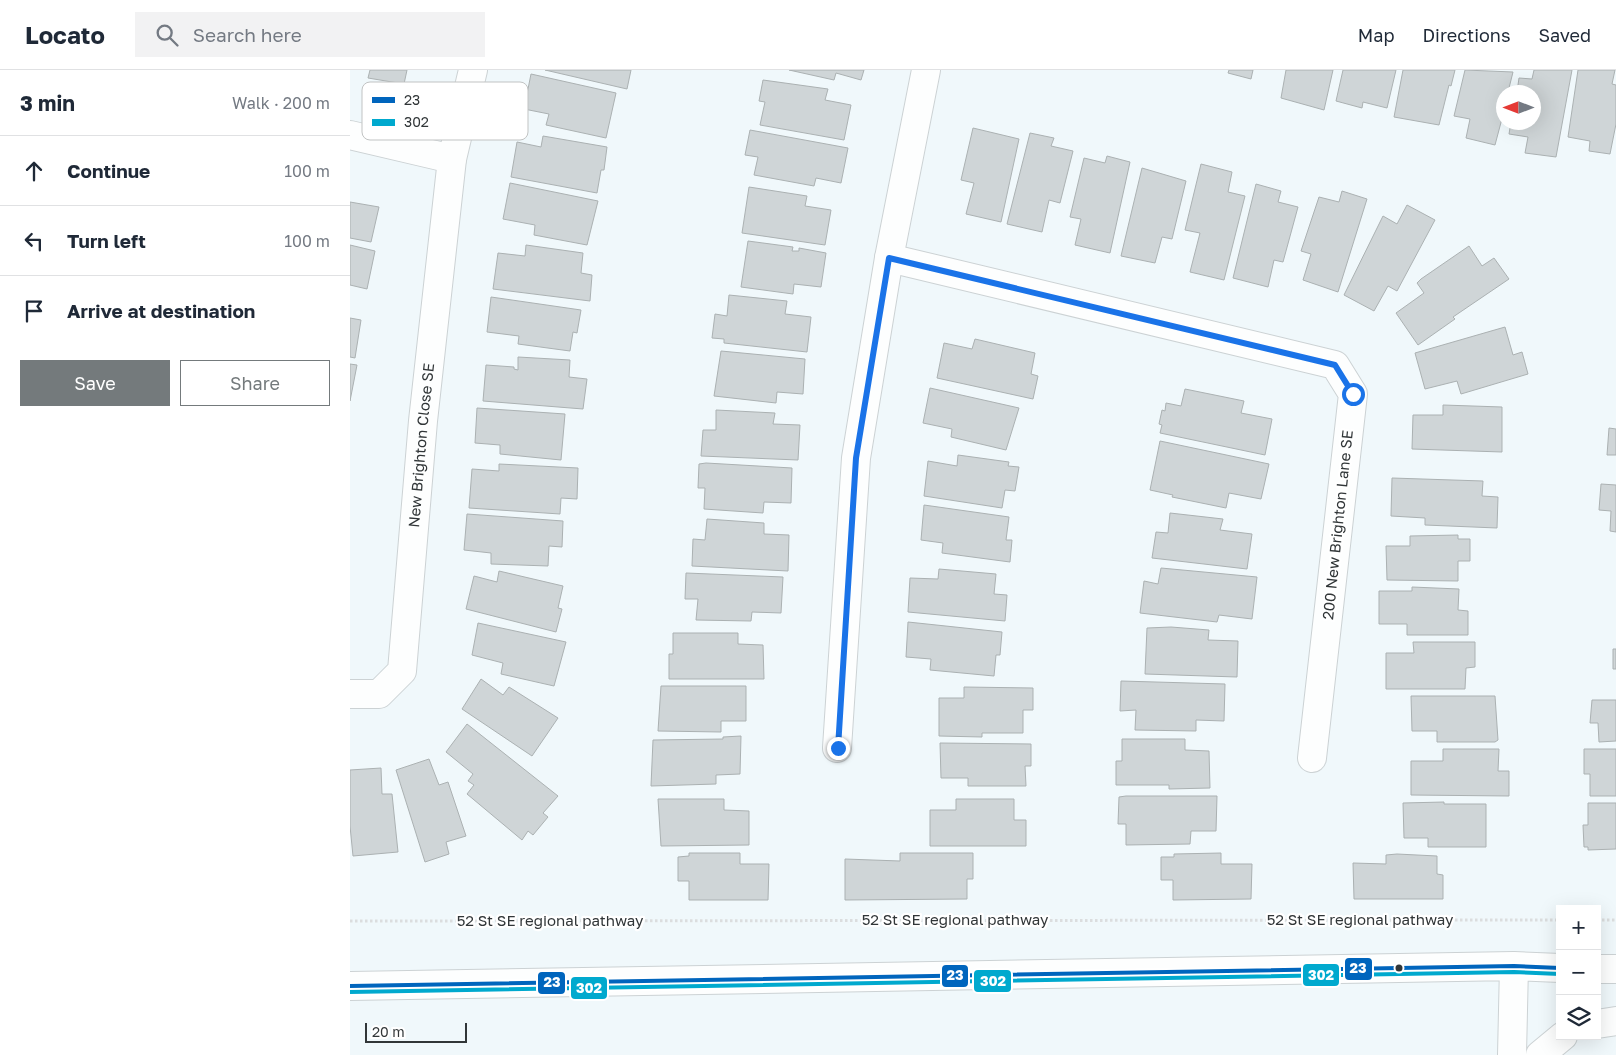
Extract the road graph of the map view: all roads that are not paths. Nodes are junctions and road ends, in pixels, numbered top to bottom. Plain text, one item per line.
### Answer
1 (926, 70) edge
2 (371, 140) edge
3 (456, 140) edge
4 (452, 159) junction
5 (889, 258) junction
6 (350, 694) edge
7 (838, 748) dead end
8 (1312, 758) dead end
9 (1514, 966) junction
10 (1556, 968) edge
11 (1601, 969) edge
12 (1616, 969) edge
13 (350, 986) edge
14 (1616, 1021) edge
15 (1601, 1023) edge
16 (1558, 1040) edge
17 (1512, 1055) edge
18 (1540, 1055) edge

1 - 5 street
2 - 4 street
3 - 4 street, New Brighton Close SE
4 - 6 street, New Brighton Close SE
5 - 7 street
5 - 8 street, 200 New Brighton Lane SE
9 - 10 street
9 - 13 street
9 - 17 street
11 - 12 street
14 - 15 street
16 - 18 street

